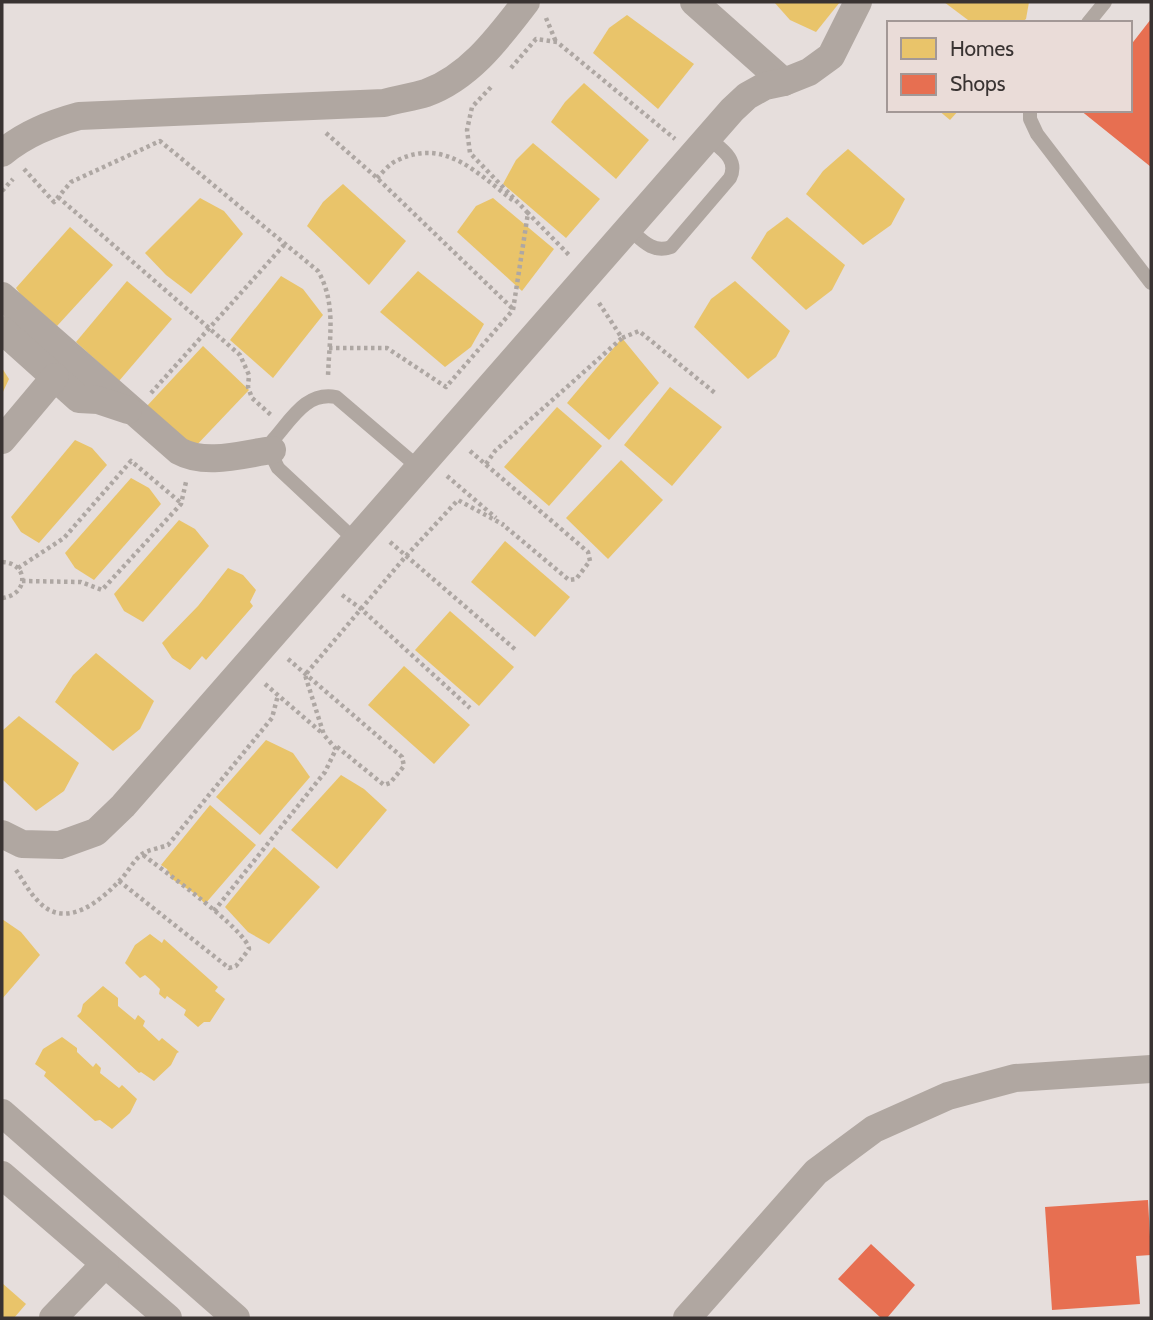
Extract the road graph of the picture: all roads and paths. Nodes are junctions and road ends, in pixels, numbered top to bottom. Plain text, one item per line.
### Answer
1 (694, 2) edge
2 (858, 2) edge
3 (1105, 2) edge
4 (535, 8) edge
5 (1090, 21) edge
6 (557, 43) junction
7 (506, 73) dead end
8 (498, 81) dead end
9 (784, 82) junction
10 (1030, 112) edge
11 (318, 134) dead end
12 (174, 140) dead end
13 (160, 141) junction
14 (701, 146) junction
15 (2, 153) edge
16 (377, 178) junction
17 (2, 191) edge
18 (58, 197) junction
19 (528, 213) junction
20 (628, 228) junction
21 (284, 245) junction
22 (585, 276) junction
23 (1151, 283) edge
24 (2, 296) edge
25 (513, 310) junction
26 (208, 328) junction
27 (2, 330) edge
28 (622, 338) junction
29 (329, 348) junction
30 (47, 359) junction
31 (715, 393) dead end
32 (327, 395) junction
33 (135, 412) junction
34 (449, 432) junction
35 (278, 439) junction
36 (2, 440) edge
37 (192, 458) junction
38 (422, 462) junction
39 (486, 464) junction
40 (181, 504) junction
41 (504, 525) junction
42 (362, 531) junction
43 (406, 556) junction
44 (2, 562) edge
45 (18, 568) junction
46 (320, 578) junction
47 (22, 581) junction
48 (2, 598) edge
49 (360, 608) junction
50 (267, 640) junction
51 (517, 651) dead end
52 (244, 666) junction
53 (305, 675) junction
54 (278, 695) junction
55 (470, 708) dead end
56 (324, 735) junction
57 (5, 846) edge
58 (142, 854) junction
59 (119, 881) junction
60 (214, 911) junction
61 (1151, 1069) edge
62 (2, 1113) edge
63 (2, 1175) edge
64 (105, 1264) junction
65 (53, 1318) edge
66 (168, 1318) edge
67 (236, 1318) edge
68 (687, 1318) edge

1 - 9 street
2 - 9 street
3 - 5 lane
4 - 6 path
4 - 15 street
6 - 7 path
6 - 14 path
8 - 19 path
9 - 14 street
10 - 23 lane
11 - 16 path
12 - 13 path
13 - 18 path
13 - 21 path
14 - 20 street
14 - 20 lane
16 - 19 path
16 - 25 path
17 - 18 path
18 - 26 path
19 - 22 path
19 - 25 path
20 - 22 street
21 - 26 path
21 - 29 path
22 - 28 path
22 - 34 street
24 - 30 street
25 - 29 path
26 - 33 path
26 - 35 path
27 - 30 street
28 - 31 path
28 - 39 path
29 - 32 path
30 - 33 street
30 - 33 street
30 - 36 street
32 - 35 lane
32 - 38 lane
33 - 37 street
34 - 38 street
34 - 39 path
35 - 37 street
35 - 42 lane
37 - 40 path
38 - 41 path
38 - 42 street
39 - 41 path
40 - 45 path
40 - 47 path
41 - 43 path
42 - 43 path
42 - 46 street
43 - 49 path
43 - 51 path
44 - 45 path
45 - 47 path
46 - 49 path
46 - 50 street
47 - 48 path
49 - 53 path
49 - 55 path
50 - 52 street
50 - 53 path
52 - 54 path
52 - 57 street
53 - 56 path
53 - 56 path
54 - 56 path
54 - 58 path
56 - 60 path
57 - 59 path
58 - 59 path
58 - 60 path
59 - 60 path
61 - 68 street
62 - 67 street
63 - 64 street
64 - 65 street
64 - 66 street

